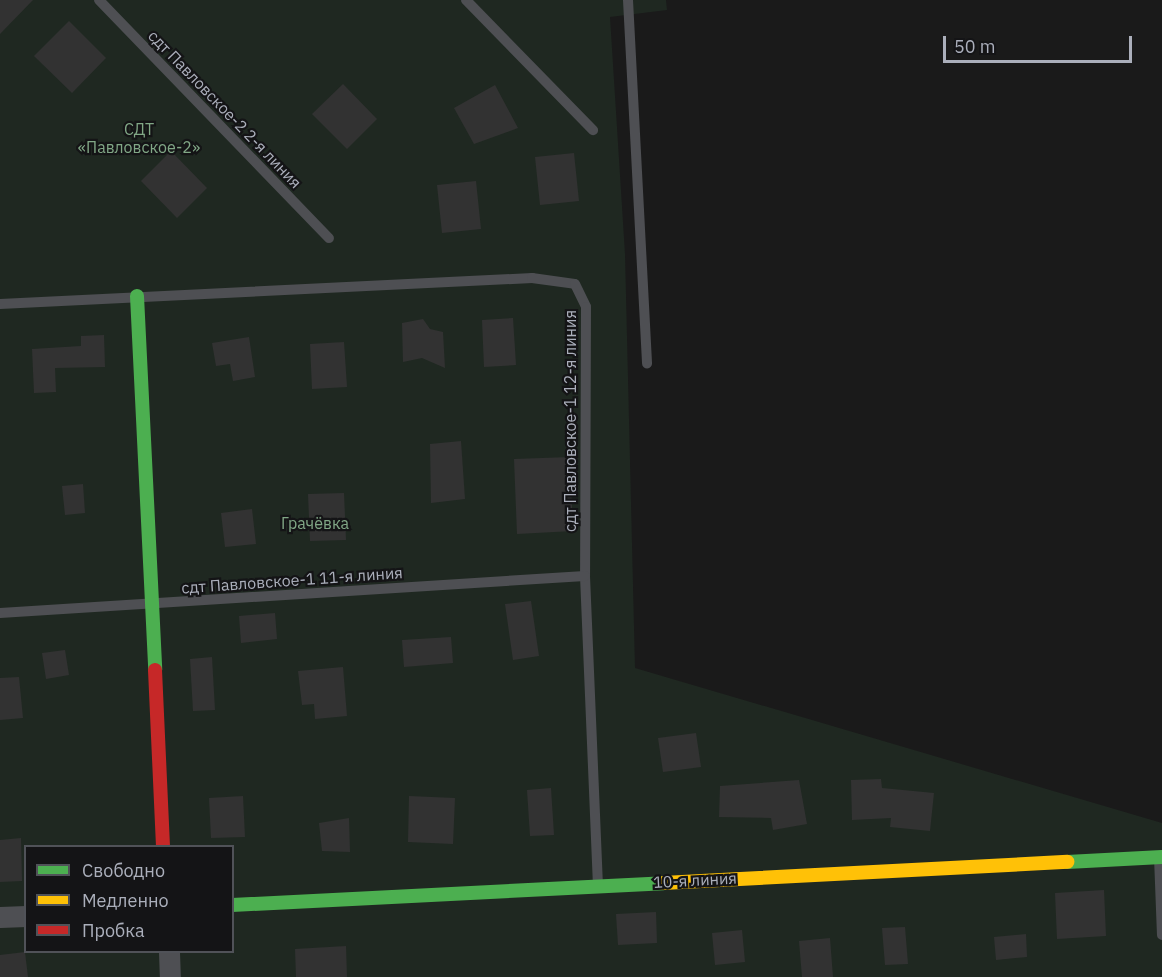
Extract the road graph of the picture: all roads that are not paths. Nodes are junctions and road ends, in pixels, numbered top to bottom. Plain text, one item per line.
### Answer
1 (99, 0) edge
2 (466, 0) edge
3 (628, 0) edge
4 (592, 130) dead end
5 (329, 238) dead end
6 (137, 296) junction
7 (0, 304) edge
8 (647, 364) dead end
9 (585, 576) junction
10 (150, 605) junction
11 (0, 613) edge
12 (163, 845) edge
13 (1160, 857) edge
14 (598, 885) junction
15 (234, 905) edge
16 (24, 916) edge
17 (0, 917) edge
18 (1162, 935) edge
19 (169, 953) edge
20 (170, 977) edge

1 - 5 lane, сдт Павловское-2 2-я линия
2 - 4 lane
3 - 8 lane
6 - 7 lane, сдт Павловское-1 12-я линия
6 - 9 lane, сдт Павловское-1 12-я линия
6 - 10 street
9 - 10 lane, сдт Павловское-1 11-я линия
9 - 14 lane, сдт Павловское-1 12-я линия
10 - 11 lane, сдт Павловское-1 11-я линия
10 - 12 street
13 - 14 street, 10-я линия
13 - 18 lane
14 - 15 street, 10-я линия
16 - 17 street
19 - 20 street

